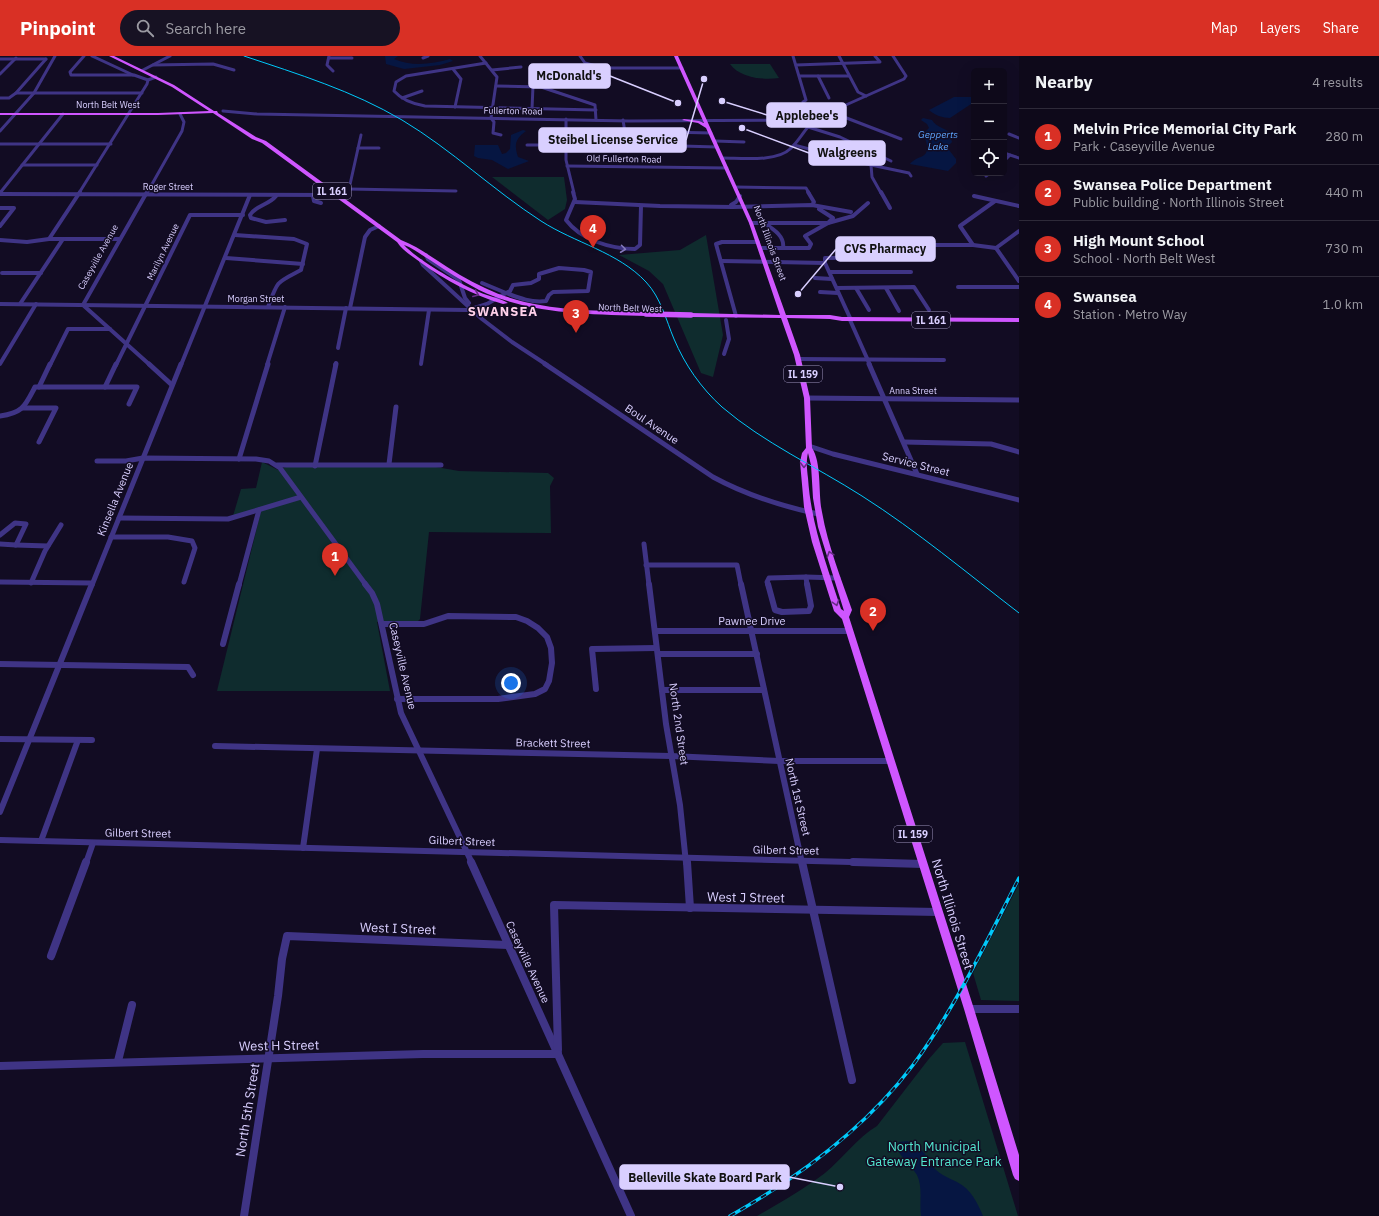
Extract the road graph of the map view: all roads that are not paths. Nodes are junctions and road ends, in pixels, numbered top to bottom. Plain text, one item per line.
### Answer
1 (18, 56) edge
2 (55, 56) edge
3 (84, 56) edge
4 (92, 56) edge
5 (111, 56) edge
6 (170, 56) edge
7 (428, 56) edge
8 (480, 56) edge
9 (580, 56) edge
10 (676, 56) edge
11 (793, 56) edge
12 (839, 56) edge
13 (876, 56) edge
14 (893, 56) edge
15 (329, 57) edge
16 (352, 58) dead end
17 (423, 58) dead end
18 (0, 59) edge
19 (15, 59) junction
20 (486, 63) junction
21 (844, 64) junction
22 (154, 65) junction
23 (796, 65) junction
24 (521, 67) dead end
25 (681, 67) junction
26 (453, 69) junction
27 (143, 70) junction
28 (234, 70) dead end
29 (333, 70) dead end
30 (492, 70) junction
31 (1, 72) edge
32 (134, 76) junction
33 (800, 76) junction
34 (818, 76) junction
35 (849, 76) junction
36 (156, 77) junction
37 (148, 80) junction
38 (173, 86) junction
39 (496, 86) junction
40 (533, 86) junction
41 (422, 91) dead end
42 (16, 93) junction
43 (34, 93) junction
44 (142, 93) junction
45 (866, 96) junction
46 (0, 98) edge
47 (402, 98) junction
48 (829, 98) dead end
49 (803, 102) dead end
50 (210, 104) dead end
51 (204, 105) junction
52 (455, 107) junction
53 (493, 108) junction
54 (532, 109) junction
55 (216, 110) junction
56 (596, 110) junction
57 (223, 111) junction
58 (831, 112) junction
59 (197, 113) junction
60 (0, 114) edge
61 (15, 114) junction
62 (62, 114) junction
63 (129, 114) junction
64 (180, 114) junction
65 (491, 117) junction
66 (233, 118) dead end
67 (566, 119) junction
68 (227, 120) junction
69 (596, 120) junction
70 (623, 120) junction
71 (684, 120) junction
72 (705, 120) junction
73 (804, 120) junction
74 (247, 127) dead end
75 (808, 127) junction
76 (0, 131) edge
77 (710, 131) junction
78 (624, 132) junction
79 (644, 132) junction
80 (1009, 134) dead end
81 (361, 135) dead end
82 (501, 135) dead end
83 (1019, 138) edge
84 (901, 139) dead end
85 (715, 141) junction
86 (264, 142) junction
87 (744, 142) dead end
88 (0, 144) edge
89 (39, 144) junction
90 (111, 144) junction
91 (527, 145) dead end
92 (566, 145) junction
93 (794, 145) junction
94 (717, 147) junction
95 (358, 148) junction
96 (379, 148) dead end
97 (628, 151) dead end
98 (1007, 154) edge
99 (1010, 155) junction
100 (723, 158) junction
101 (1007, 158) edge
102 (1019, 158) edge
103 (891, 161) dead end
104 (22, 165) junction
105 (97, 165) junction
106 (871, 165) junction
107 (567, 166) junction
108 (727, 168) junction
109 (911, 176) dead end
110 (736, 187) junction
111 (349, 189) junction
112 (456, 191) dead end
113 (0, 193) edge
114 (335, 194) junction
115 (79, 195) junction
116 (145, 195) junction
117 (250, 195) junction
118 (276, 196) junction
119 (313, 196) junction
120 (740, 196) junction
121 (974, 196) dead end
122 (995, 201) junction
123 (575, 202) junction
124 (868, 203) dead end
125 (321, 204) dead end
126 (731, 205) junction
127 (812, 205) junction
128 (642, 206) junction
129 (698, 206) junction
130 (744, 206) junction
131 (1019, 206) edge
132 (0, 208) edge
133 (890, 208) dead end
134 (851, 212) dead end
135 (243, 215) junction
136 (285, 220) dead end
137 (751, 223) junction
138 (764, 223) junction
139 (828, 223) junction
140 (0, 226) edge
141 (379, 226) junction
142 (1019, 231) edge
143 (235, 235) junction
144 (63, 239) junction
145 (120, 239) junction
146 (0, 240) edge
147 (49, 240) junction
148 (399, 240) junction
149 (758, 242) junction
150 (930, 245) dead end
151 (973, 245) junction
152 (760, 248) junction
153 (783, 248) junction
154 (996, 248) junction
155 (426, 255) junction
156 (904, 257) dead end
157 (226, 258) junction
158 (422, 261) junction
159 (722, 261) junction
160 (766, 263) junction
161 (825, 263) junction
162 (303, 264) junction
163 (830, 272) junction
164 (911, 272) dead end
165 (2, 273) dead end
166 (41, 273) junction
167 (815, 278) dead end
168 (832, 279) junction
169 (1019, 281) edge
170 (482, 282) dead end
171 (958, 287) dead end
172 (1019, 287) edge
173 (462, 288) junction
174 (837, 288) junction
175 (856, 288) junction
176 (886, 288) junction
177 (507, 292) junction
178 (820, 292) dead end
179 (838, 293) junction
180 (500, 296) junction
181 (494, 300) junction
182 (2, 304) edge
183 (20, 304) junction
184 (36, 304) junction
185 (465, 304) junction
186 (83, 305) junction
187 (146, 306) junction
188 (206, 306) junction
189 (268, 307) junction
190 (285, 307) junction
191 (348, 308) junction
192 (474, 309) junction
193 (429, 310) junction
194 (455, 310) junction
195 (868, 310) dead end
196 (899, 310) dead end
197 (929, 310) dead end
198 (0, 311) edge
199 (646, 316) junction
200 (736, 316) junction
201 (690, 317) junction
202 (784, 319) junction
203 (726, 320) junction
204 (850, 320) junction
205 (1019, 320) edge
206 (110, 329) junction
207 (127, 344) junction
208 (338, 348) dead end
209 (724, 354) dead end
210 (798, 359) junction
211 (867, 360) junction
212 (944, 360) dead end
213 (336, 363) dead end
214 (0, 364) edge
215 (421, 364) dead end
216 (172, 385) junction
217 (40, 387) junction
218 (105, 387) junction
219 (807, 398) junction
220 (885, 399) junction
221 (1019, 400) edge
222 (129, 404) dead end
223 (396, 407) dead end
224 (23, 408) junction
225 (0, 416) edge
226 (39, 442) dead end
227 (904, 442) junction
228 (809, 447) junction
229 (1019, 452) edge
230 (143, 458) junction
231 (239, 459) junction
232 (97, 462) dead end
233 (389, 464) junction
234 (277, 465) junction
235 (441, 465) dead end
236 (315, 466) junction
237 (917, 474) junction
238 (301, 497) junction
239 (1019, 500) edge
240 (259, 510) junction
241 (808, 512) junction
242 (818, 514) junction
243 (118, 518) junction
244 (61, 525) dead end
245 (0, 535) edge
246 (111, 537) junction
247 (0, 544) edge
248 (644, 544) dead end
249 (16, 545) junction
250 (48, 546) junction
251 (646, 565) junction
252 (806, 577) junction
253 (827, 578) junction
254 (838, 578) junction
255 (0, 582) edge
256 (184, 582) dead end
257 (31, 583) junction
258 (92, 583) junction
259 (845, 617) junction
260 (382, 624) junction
261 (849, 630) junction
262 (655, 631) junction
263 (752, 631) junction
264 (223, 644) dead end
265 (657, 651) junction
266 (757, 654) junction
267 (0, 664) edge
268 (59, 666) junction
269 (193, 675) dead end
270 (596, 690) dead end
271 (662, 690) junction
272 (764, 690) junction
273 (397, 699) junction
274 (0, 739) edge
275 (29, 739) junction
276 (78, 740) junction
277 (92, 740) dead end
278 (216, 746) dead end
279 (317, 748) junction
280 (419, 750) junction
281 (671, 756) junction
282 (779, 761) junction
283 (890, 761) junction
284 (0, 812) edge
285 (0, 840) edge
286 (41, 842) junction
287 (93, 843) junction
288 (303, 848) junction
289 (467, 853) junction
290 (687, 858) junction
291 (802, 861) junction
292 (923, 864) junction
293 (690, 908) junction
294 (812, 910) junction
295 (938, 912) junction
296 (287, 936) joint
297 (508, 945) junction
298 (51, 956) dead end
299 (132, 1005) dead end
300 (969, 1009) junction
301 (1019, 1009) edge
302 (558, 1054) junction
303 (268, 1058) junction
304 (118, 1061) junction
305 (0, 1066) edge
306 (852, 1080) dead end
307 (1019, 1175) edge
308 (244, 1216) edge
309 (631, 1216) edge

1 - 19 street
2 - 43 street
3 - 32 street
4 - 32 street
5 - 27 main road, IL 161
6 - 22 street
7 - 17 street
8 - 20 street
9 - 25 street
10 - 25 main road, North Illinois Street / IL 159
11 - 23 street
12 - 21 street
13 - 21 street
14 - 45 street, Fullerton Road
15 - 16 street
15 - 29 street
18 - 19 street
19 - 31 street
19 - 42 street
20 - 26 street
20 - 30 street
21 - 23 street
21 - 35 street
22 - 27 street
22 - 28 street
23 - 33 street
24 - 30 street
25 - 72 main road, North Illinois Street / IL 159
26 - 47 street
26 - 52 street
27 - 36 main road, IL 161
30 - 39 street
32 - 37 street
33 - 34 street
33 - 49 street
34 - 35 street
34 - 48 street
35 - 45 street
36 - 37 street
36 - 38 main road, IL 161
37 - 44 street
38 - 50 main road, IL 161
38 - 51 main road, IL 161
39 - 40 street
39 - 53 street
40 - 54 street
40 - 56 street
41 - 47 street
42 - 43 street
42 - 46 street
43 - 44 street
43 - 61 street
44 - 63 street
45 - 58 street, Fullerton Road
47 - 52 street
51 - 55 main road, IL 161
51 - 59 main road
52 - 53 street
53 - 54 street
53 - 65 street
54 - 56 street
55 - 57 main road, North Belt West
55 - 59 main road, North Belt West
55 - 68 main road, North Belt West / IL 161
56 - 69 street
57 - 65 street, Fullerton Road
57 - 66 main road
58 - 73 street, Fullerton Road
58 - 84 street
59 - 64 main road, North Belt West
59 - 68 main road
60 - 61 main road, North Belt West
61 - 62 main road, North Belt West
61 - 76 street
62 - 63 main road, North Belt West
62 - 89 street
63 - 64 main road, North Belt West
63 - 90 street
64 - 116 street, Caseyville Avenue
65 - 67 street, Fullerton Road
65 - 82 street
67 - 69 street, Fullerton Road
67 - 92 street
68 - 86 main road, North Belt West / IL 161
69 - 70 street, Fullerton Road
70 - 71 street, Fullerton Road
70 - 78 street
71 - 72 street, Fullerton Road
71 - 77 main road
72 - 73 street, Fullerton Road
72 - 77 main road, North Illinois Street / IL 159
73 - 75 street
74 - 86 main road, North Belt West / IL 161
75 - 93 street
75 - 103 street
77 - 79 street
77 - 85 main road, North Illinois Street / IL 159
78 - 79 street
78 - 97 street
79 - 94 street
80 - 83 street
81 - 95 street
85 - 87 street
85 - 94 main road, North Illinois Street / IL 159
86 - 114 main road, North Belt West / IL 161
88 - 89 street
89 - 90 street
89 - 104 street
90 - 105 street
91 - 92 street
92 - 107 street
93 - 100 street
93 - 106 street
94 - 100 main road, North Illinois Street / IL 159
95 - 96 street
95 - 111 street
98 - 99 street
99 - 101 street
99 - 102 street
100 - 108 main road, North Illinois Street / IL 159
104 - 105 street
104 - 113 street
105 - 115 street
106 - 109 street
106 - 133 street
107 - 108 street, Old Fullerton Road
107 - 123 street
108 - 110 main road, North Illinois Street / IL 159
110 - 120 main road, North Illinois Street / IL 159
110 - 127 street
111 - 112 street
111 - 114 street, Roger Street
113 - 115 street, Roger Street
114 - 119 street, Roger Street
114 - 141 main road, North Belt West / IL 161
115 - 116 street, Roger Street
115 - 147 street
116 - 117 street, Roger Street
116 - 145 street, Caseyville Avenue
117 - 118 street, Roger Street
117 - 135 street, Kinsella Avenue
118 - 119 street, Roger Street
118 - 136 street
119 - 125 street
120 - 126 street
120 - 130 main road, North Illinois Street / IL 159
121 - 122 street
122 - 131 street
122 - 151 street
123 - 128 street
123 -> 128 street
124 - 139 street
126 - 129 street
126 - 130 street
127 - 130 street
127 - 134 street
127 - 139 street
128 - 129 street
129 - 130 street
130 - 137 main road, North Illinois Street / IL 159
132 - 140 street
135 - 143 street, Kinsella Avenue
135 - 187 street, Marilyn Avenue
137 - 138 street
137 - 149 main road, North Illinois Street / IL 159
138 - 139 street
138 - 153 street
139 - 153 street
141 - 148 main road, North Belt West / IL 161
141 - 191 street
142 - 154 street
143 - 157 street, Kinsella Avenue
143 - 162 street
144 - 145 street
144 - 147 street
144 - 166 street
145 - 186 street, Caseyville Avenue
146 - 147 street
148 - 155 main road, North Belt West / IL 161
148 - 158 main road, North Belt West / IL 161
149 - 152 main road, North Illinois Street / IL 159
149 - 159 street
150 - 151 street
151 - 154 street
152 - 153 street
152 - 160 main road, North Illinois Street / IL 159
154 - 169 street
155 - 173 street, Boul Avenue
155 - 180 main road, North Belt West / IL 161
156 - 161 street
157 - 162 street
157 - 188 street, Kinsella Avenue
158 - 173 main road, North Belt West / IL 161
158 - 185 street, Boul Avenue
159 - 160 street
159 - 200 street
160 - 161 street
160 - 202 main road, North Illinois Street / IL 159
161 - 163 street
162 - 189 street
163 - 164 street
163 - 168 street
165 - 166 street
166 - 183 street
167 - 168 street
168 - 174 street
170 - 177 street
171 - 172 street
173 -> 181 main road, North Belt West / IL 161
173 - 192 street, Boul Avenue
174 - 175 street
174 - 179 street
175 - 176 street
175 - 195 street
176 - 196 street
176 - 197 street
177 - 177 street, Morgan Street
177 - 180 street, Morgan Street
178 - 179 street
179 - 204 street
180 - 181 street, Morgan Street
180 - 199 main road, North Belt West / IL 161
181 - 192 street, Morgan Street
181 - 199 main road, North Belt West / IL 161
182 - 183 street, Morgan Street
182 - 198 street
183 - 184 street, Morgan Street
184 - 186 street, Morgan Street
184 - 214 street
185 - 192 street, Boul Avenue
185 - 194 street
186 - 187 street, Morgan Street
186 - 206 street, Caseyville Avenue
187 - 188 street, Morgan Street
187 - 207 street, Marilyn Avenue
188 - 189 street, Morgan Street
188 - 216 street, Kinsella Avenue
189 - 190 street, Morgan Street
190 - 191 street, Morgan Street
190 - 231 street
191 - 193 street, Morgan Street
191 - 208 street
192 - 194 street, Morgan Street
192 - 241 street, Boul Avenue
193 - 194 street, Morgan Street
193 - 215 street
199 - 201 main road, North Belt West / IL 161
200 - 201 main road, North Belt West / IL 161
200 - 202 main road, North Belt West / IL 161
201 - 203 main road, North Belt West / IL 161
202 - 203 main road, North Belt West / IL 161
202 - 204 main road, IL 161
202 - 210 main road, North Illinois Street / IL 159
203 - 209 street
204 - 205 main road, IL 161
204 - 211 street
206 - 207 street, Caseyville Avenue
206 - 217 street
207 - 216 street, Caseyville Avenue
207 - 218 street, Marilyn Avenue
210 - 211 street
210 - 219 main road, North Illinois Street / IL 159
211 - 212 street
211 - 220 street
213 - 236 street
216 - 230 street, Kinsella Avenue
217 - 218 street
217 - 224 street
218 - 222 street
219 - 220 street, Anna Street
219 - 228 main road, North Illinois Street / IL 159
220 - 221 street, Anna Street
220 - 227 street
223 - 233 street
224 - 225 street
224 - 226 street
227 - 229 street
227 - 237 street
228 - 237 street, Service Street
228 -> 241 main road, North Illinois Street / IL 159
228 - 242 main road, North Illinois Street / IL 159
230 - 231 street
230 - 232 street
230 - 243 street, Kinsella Avenue
231 - 234 street
233 - 235 street
233 - 236 street
234 - 236 street
234 - 238 street, Caseyville Avenue
237 - 239 street, Service Street
238 - 240 street
238 - 260 street, Caseyville Avenue
240 - 243 street
240 - 264 street
241 - 242 street, Boul Avenue
241 - 253 main road, North Illinois Street / IL 159
254 -> 242 main road, North Illinois Street / IL 159
243 - 246 street, Kinsella Avenue
244 - 250 street
245 - 249 street
246 - 256 street
246 - 258 street, Kinsella Avenue
247 - 249 street
248 - 251 street, North 2nd Street
249 - 250 street
250 - 257 street
251 - 262 street, North 2nd Street
251 - 263 street, North 1st Street
252 - 252 street
252 - 253 street
253 - 254 street
253 -> 259 main road, North Illinois Street / IL 159
254 - 259 main road, North Illinois Street / IL 159
255 - 257 street
257 - 258 street
258 - 268 street, Kinsella Avenue
259 - 261 main road, North Illinois Street / IL 159
260 - 273 street, Caseyville Avenue
260 - 273 street
261 - 263 street, Pawnee Drive
261 - 283 main road, North Illinois Street / IL 159
262 - 263 street, Pawnee Drive
262 - 265 street, North 2nd Street
263 - 266 street, North 1st Street
265 - 266 street
265 - 270 street
265 - 271 street, North 2nd Street
266 - 272 street, North 1st Street
267 - 268 street
268 - 269 street
268 - 275 street, Kinsella Avenue
271 - 272 street
271 - 281 street, North 2nd Street
272 - 282 street, North 1st Street
273 - 280 street, Caseyville Avenue
274 - 275 street
275 - 276 street
275 - 284 street, Kinsella Avenue
276 - 277 street
276 - 286 street
278 - 279 street, Brackett Street
279 - 280 street, Brackett Street
279 - 288 street
280 - 281 street, Brackett Street
280 - 289 street, Caseyville Avenue
281 - 282 street, Brackett Street
281 - 290 street, North 2nd Street
282 - 283 street, Brackett Street
282 - 291 street, North 1st Street
283 - 292 main road, North Illinois Street / IL 159
285 - 286 street, Gilbert Street
286 - 287 street, Gilbert Street
287 - 288 street, Gilbert Street
287 - 298 street
288 - 289 street, Gilbert Street
289 - 290 street, Gilbert Street
289 - 297 street, Caseyville Avenue
290 - 291 street, Gilbert Street
290 - 293 street, North 2nd Street
291 - 292 street, Gilbert Street
291 - 294 street, North 1st Street
292 - 295 main road, North Illinois Street / IL 159
293 - 294 street, West J Street
293 - 302 street, West J Street
294 - 295 street, West J Street
294 - 306 street, North 1st Street
295 - 300 main road, North Illinois Street / IL 159
296 - 297 street, West I Street
296 - 303 street, North 5th Street
297 - 302 street, Caseyville Avenue
299 - 304 street
300 - 301 street
300 - 307 main road, North Illinois Street / IL 159
302 - 303 street, West H Street
302 - 309 street
303 - 304 street, West H Street
303 - 308 street, North 5th Street
304 - 305 street, West H Street

